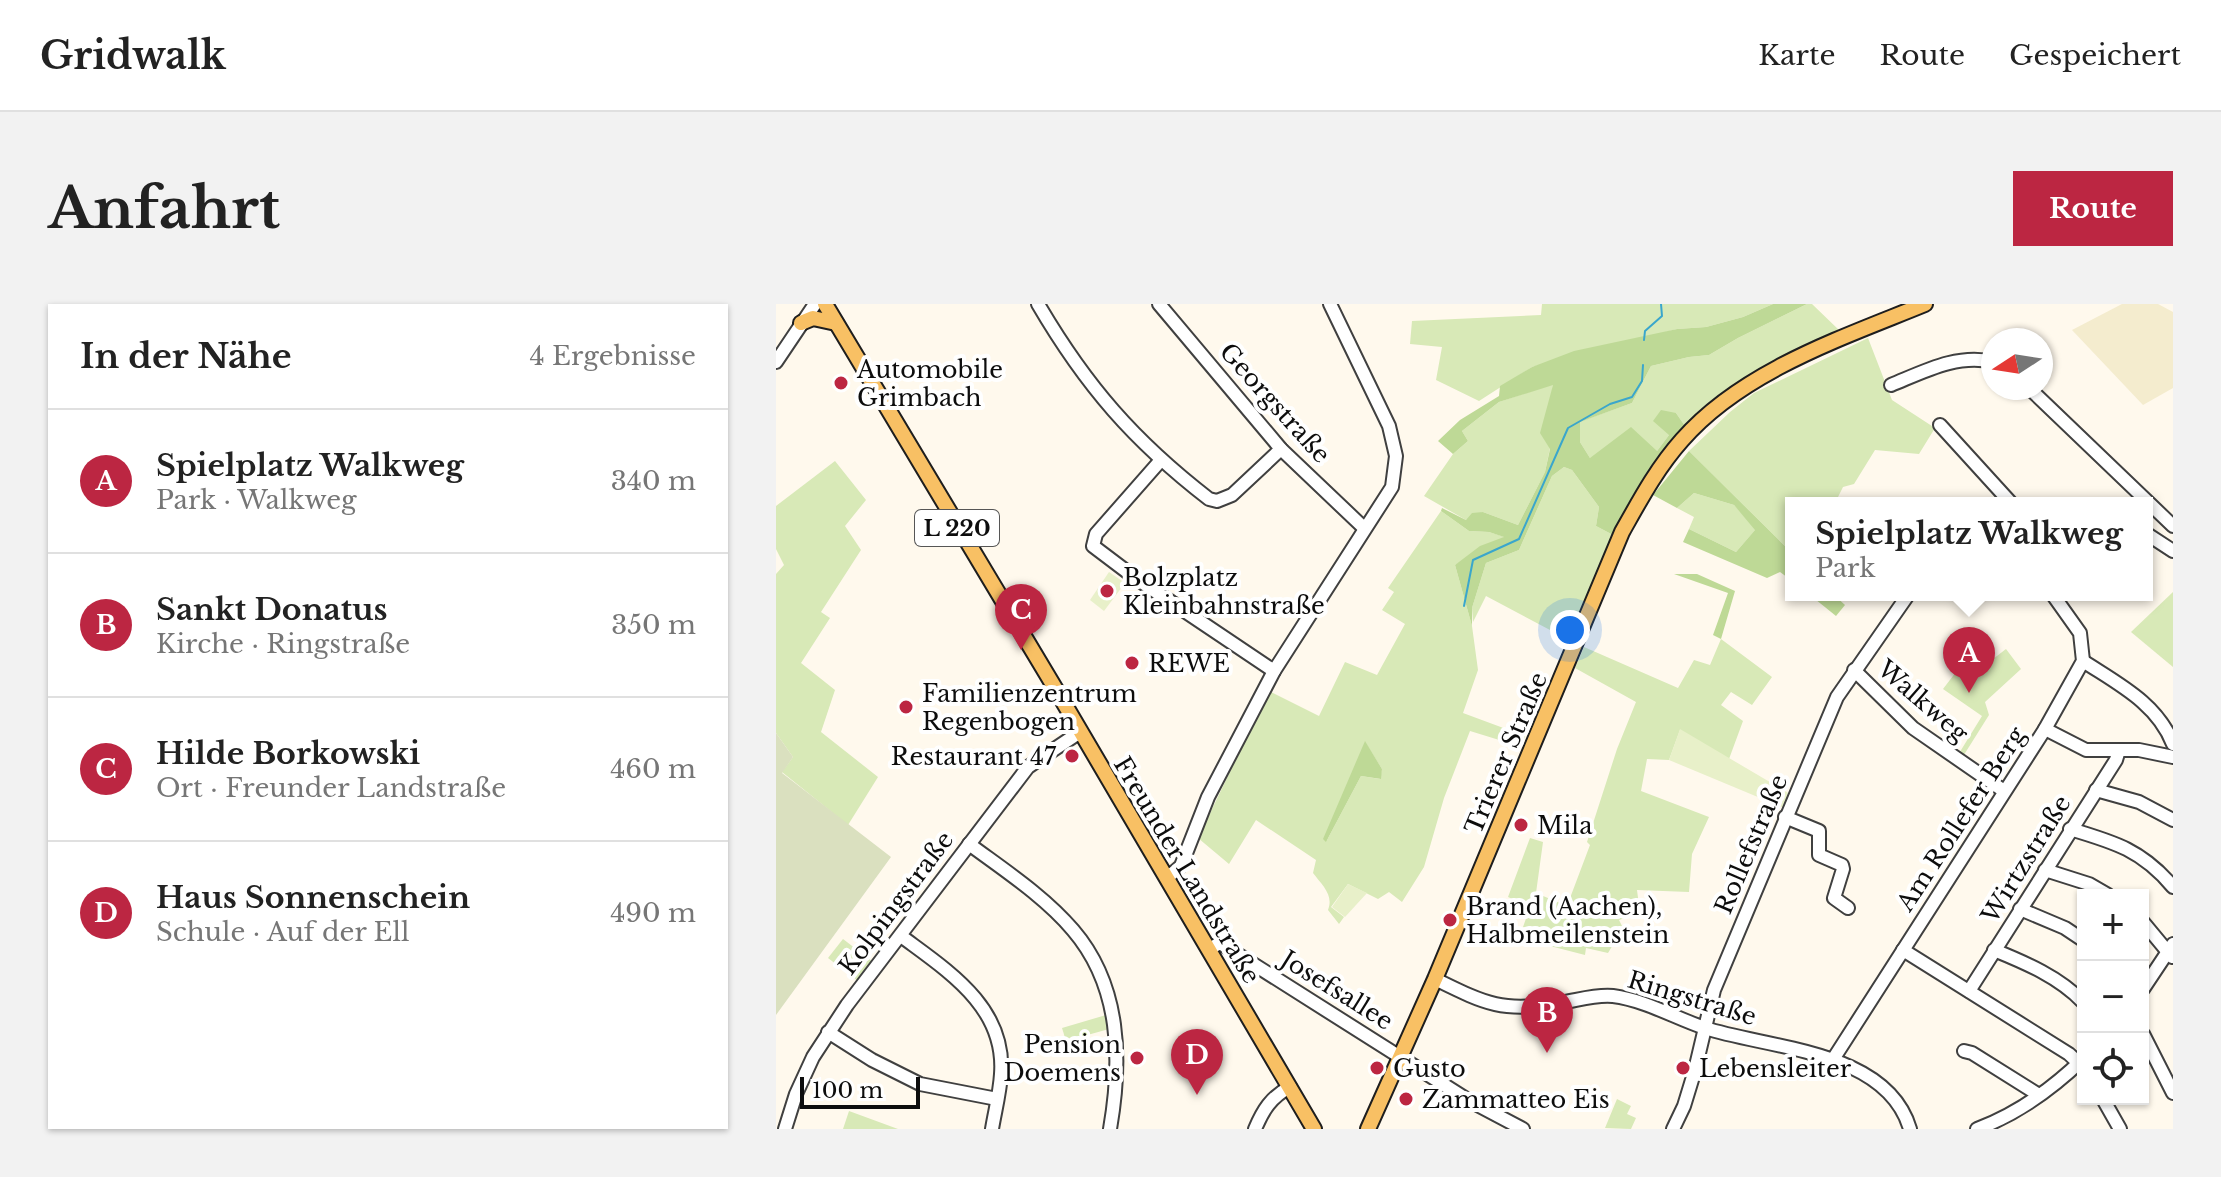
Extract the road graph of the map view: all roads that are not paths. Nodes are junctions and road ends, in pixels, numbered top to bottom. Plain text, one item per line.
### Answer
1 (815, 304) edge
2 (825, 304) edge
3 (1159, 304) edge
4 (1330, 304) edge
5 (1925, 304) edge
6 (1041, 305) edge
7 (801, 323) junction
8 (836, 323) junction
9 (1981, 359) edge
10 (776, 362) edge
11 (1891, 385) dead end
12 (2042, 400) edge
13 (1940, 425) dead end
14 (1281, 449) junction
15 (1161, 460) junction
16 (2006, 497) edge
17 (2143, 497) edge
18 (2153, 507) edge
19 (2173, 526) edge
20 (1364, 528) junction
21 (2153, 538) edge
22 (2173, 551) edge
23 (1904, 601) edge
24 (2057, 601) edge
25 (2083, 661) junction
26 (1854, 670) junction
27 (1274, 671) junction
28 (2045, 729) junction
29 (1080, 732) junction
30 (2173, 744) edge
31 (2119, 750) junction
32 (2173, 757) edge
33 (2096, 790) junction
34 (2004, 791) junction
35 (1785, 817) junction
36 (2173, 820) edge
37 (2070, 829) junction
38 (969, 844) junction
39 (2045, 870) junction
40 (1167, 878) junction
41 (2173, 887) edge
42 (2098, 889) edge
43 (1848, 908) dead end
44 (2020, 909) junction
45 (2149, 928) edge
46 (901, 936) junction
47 (2077, 936) edge
48 (1209, 949) junction
49 (1903, 950) junction
50 (1994, 950) junction
51 (2172, 951) edge
52 (1435, 979) junction
53 (2149, 981) edge
54 (1969, 991) junction
55 (2077, 997) edge
56 (1706, 1028) junction
57 (828, 1032) junction
58 (2149, 1046) edge
59 (1964, 1051) dead end
60 (1401, 1056) junction
61 (2077, 1060) edge
62 (1832, 1061) junction
63 (2077, 1067) edge
64 (1290, 1087) junction
65 (2173, 1093) edge
66 (2039, 1095) junction
67 (997, 1099) junction
68 (2106, 1105) edge
69 (2007, 1124) edge
70 (785, 1129) edge
71 (992, 1129) edge
72 (1110, 1129) edge
73 (1255, 1129) edge
74 (1314, 1129) edge
75 (1368, 1129) edge
76 (1523, 1129) edge
77 (1673, 1129) edge
78 (1910, 1129) edge
79 (1977, 1129) edge
80 (2120, 1129) edge

1 - 7 street
2 - 8 main road, Freunder Landstraße / L 220
3 - 14 street, Georgstraße
4 - 20 street
5 - 52 main road, Trierer Straße
6 - 15 street
7 - 8 main road
7 - 10 street
8 - 29 main road, Freunder Landstraße / L 220
9 - 11 street
12 - 17 street
13 - 16 street
14 - 15 street
14 - 20 street, Georgstraße
15 - 27 street
18 - 19 street
20 - 27 street
21 - 22 street
23 - 26 street, Rollefstraße
24 - 25 street
25 - 28 street, Am Rollefer Berg
25 - 30 street
26 - 34 street, Walkweg
26 - 35 street, Rollefstraße
27 - 40 street
28 - 31 street
28 - 34 street, Am Rollefer Berg
29 - 38 street, Kolpingstraße
29 - 40 main road, Freunder Landstraße / L 220
31 - 32 street
31 - 33 street, Wirtzstraße
33 - 36 street
33 - 37 street, Wirtzstraße
34 - 49 street, Am Rollefer Berg
35 - 43 street
35 - 56 street, Rollefstraße
37 - 39 street, Wirtzstraße
37 - 41 street
38 - 46 street, Kolpingstraße
38 - 72 street
39 - 42 street
39 - 44 street, Wirtzstraße
40 - 48 main road, Freunder Landstraße / L 220
44 - 47 street
44 - 50 street, Wirtzstraße
45 - 51 street
46 - 57 street, Kolpingstraße
46 - 67 street
48 - 60 street, Josefsallee
48 - 64 main road, Freunder Landstraße / L 220
49 - 54 street
49 - 62 street, Am Rollefer Berg
50 - 54 street, Wirtzstraße
50 - 55 street
51 - 53 street
52 - 56 street, Ringstraße
52 - 60 main road, Trierer Straße
54 - 61 street
56 - 62 street, Ringstraße
56 - 77 street, Rollefstraße
57 - 67 street
57 - 70 street, Kolpingstraße
58 - 65 street
59 - 66 street
60 - 75 main road, Trierer Straße
60 - 76 street, Josefsallee
62 - 78 street, Ringstraße
63 - 66 street
64 - 73 street
64 - 74 main road, Freunder Landstraße / L 220
66 - 69 street
67 - 71 street
68 - 80 street
69 - 79 street

